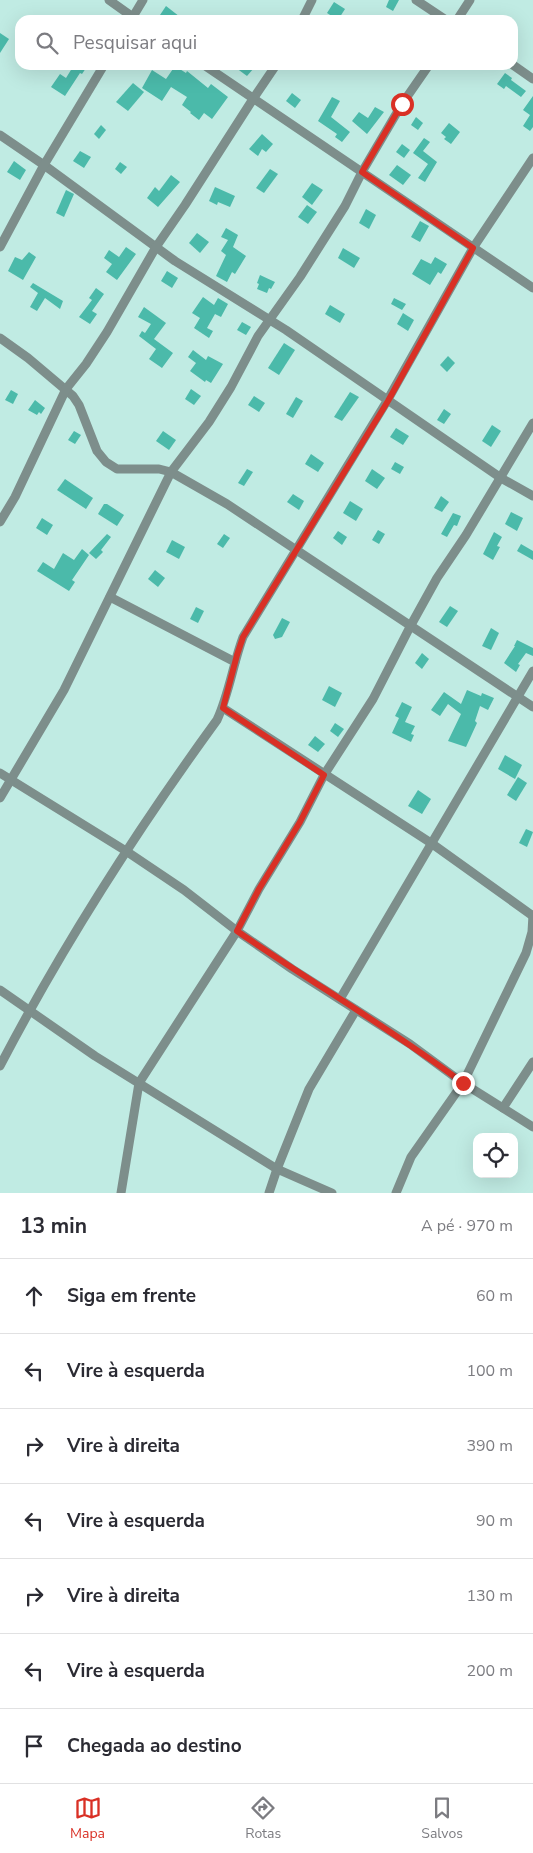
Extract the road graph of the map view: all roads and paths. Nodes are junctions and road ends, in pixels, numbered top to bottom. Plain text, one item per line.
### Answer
1 (109, 0) edge
2 (143, 0) edge
3 (312, 0) edge
4 (416, 0) edge
5 (470, 0) edge
6 (129, 15) edge
7 (136, 15) edge
8 (304, 15) edge
9 (438, 15) edge
10 (460, 15) edge
11 (518, 68) edge
12 (101, 70) edge
13 (211, 70) edge
14 (273, 70) edge
15 (426, 70) edge
16 (533, 78) edge
17 (253, 98) junction
18 (0, 135) edge
19 (533, 158) edge
20 (44, 165) junction
21 (362, 172) junction
22 (0, 247) edge
23 (156, 247) junction
24 (473, 248) junction
25 (533, 288) edge
26 (268, 320) junction
27 (0, 338) edge
28 (66, 389) junction
29 (388, 401) junction
30 (533, 423) edge
31 (171, 472) junction
32 (501, 478) junction
33 (533, 496) edge
34 (0, 522) edge
35 (296, 551) junction
36 (110, 597) junction
37 (410, 625) junction
38 (235, 662) junction
39 (533, 671) edge
40 (516, 697) junction
41 (533, 707) edge
42 (223, 708) junction
43 (0, 773) edge
44 (324, 775) junction
45 (10, 780) junction
46 (0, 798) edge
47 (431, 843) junction
48 (126, 851) junction
49 (533, 916) edge
50 (237, 931) junction
51 (0, 990) edge
52 (340, 999) junction
53 (29, 1010) junction
54 (356, 1010) junction
55 (533, 1062) edge
56 (0, 1066) edge
57 (139, 1083) junction
58 (463, 1083) junction
59 (503, 1108) junction
60 (533, 1127) edge
61 (277, 1169) junction
62 (121, 1193) edge
63 (270, 1193) edge
64 (332, 1193) edge
65 (396, 1193) edge

1 - 6 street
2 - 7 street
3 - 8 street
4 - 9 street
5 - 10 street
11 - 16 street
12 - 20 street
13 - 17 street
14 - 17 street
15 - 21 street
17 - 21 street
17 - 23 street
18 - 20 street
19 - 24 street
20 - 22 street
20 - 23 street
21 - 24 street
21 - 26 street
23 - 26 street
23 - 28 street
24 - 25 street
24 - 29 street
26 - 29 street
26 - 31 street
27 - 28 street
28 - 31 street
28 - 34 street
29 - 32 street
29 - 35 street
30 - 32 street
31 - 35 street
31 - 36 street
32 - 33 street
32 - 37 street
35 - 37 street
35 - 38 street
36 - 38 street
36 - 45 street
37 - 40 street
37 - 44 street
38 - 42 street
39 - 40 street
40 - 41 street
40 - 47 street
42 - 44 street
42 - 48 street
43 - 45 street
44 - 47 street
44 - 50 street
45 - 46 street
45 - 48 street
47 - 49 street
47 - 52 street
48 - 50 street
48 - 53 street
49 - 58 street
50 - 52 street
50 - 57 street
51 - 53 street
52 - 54 street
53 - 56 street
53 - 57 street
54 - 58 street
54 - 61 street
55 - 59 street
57 - 61 street
57 - 62 street
58 - 59 street
58 - 65 street
59 - 60 street
61 - 63 street
61 - 64 street

